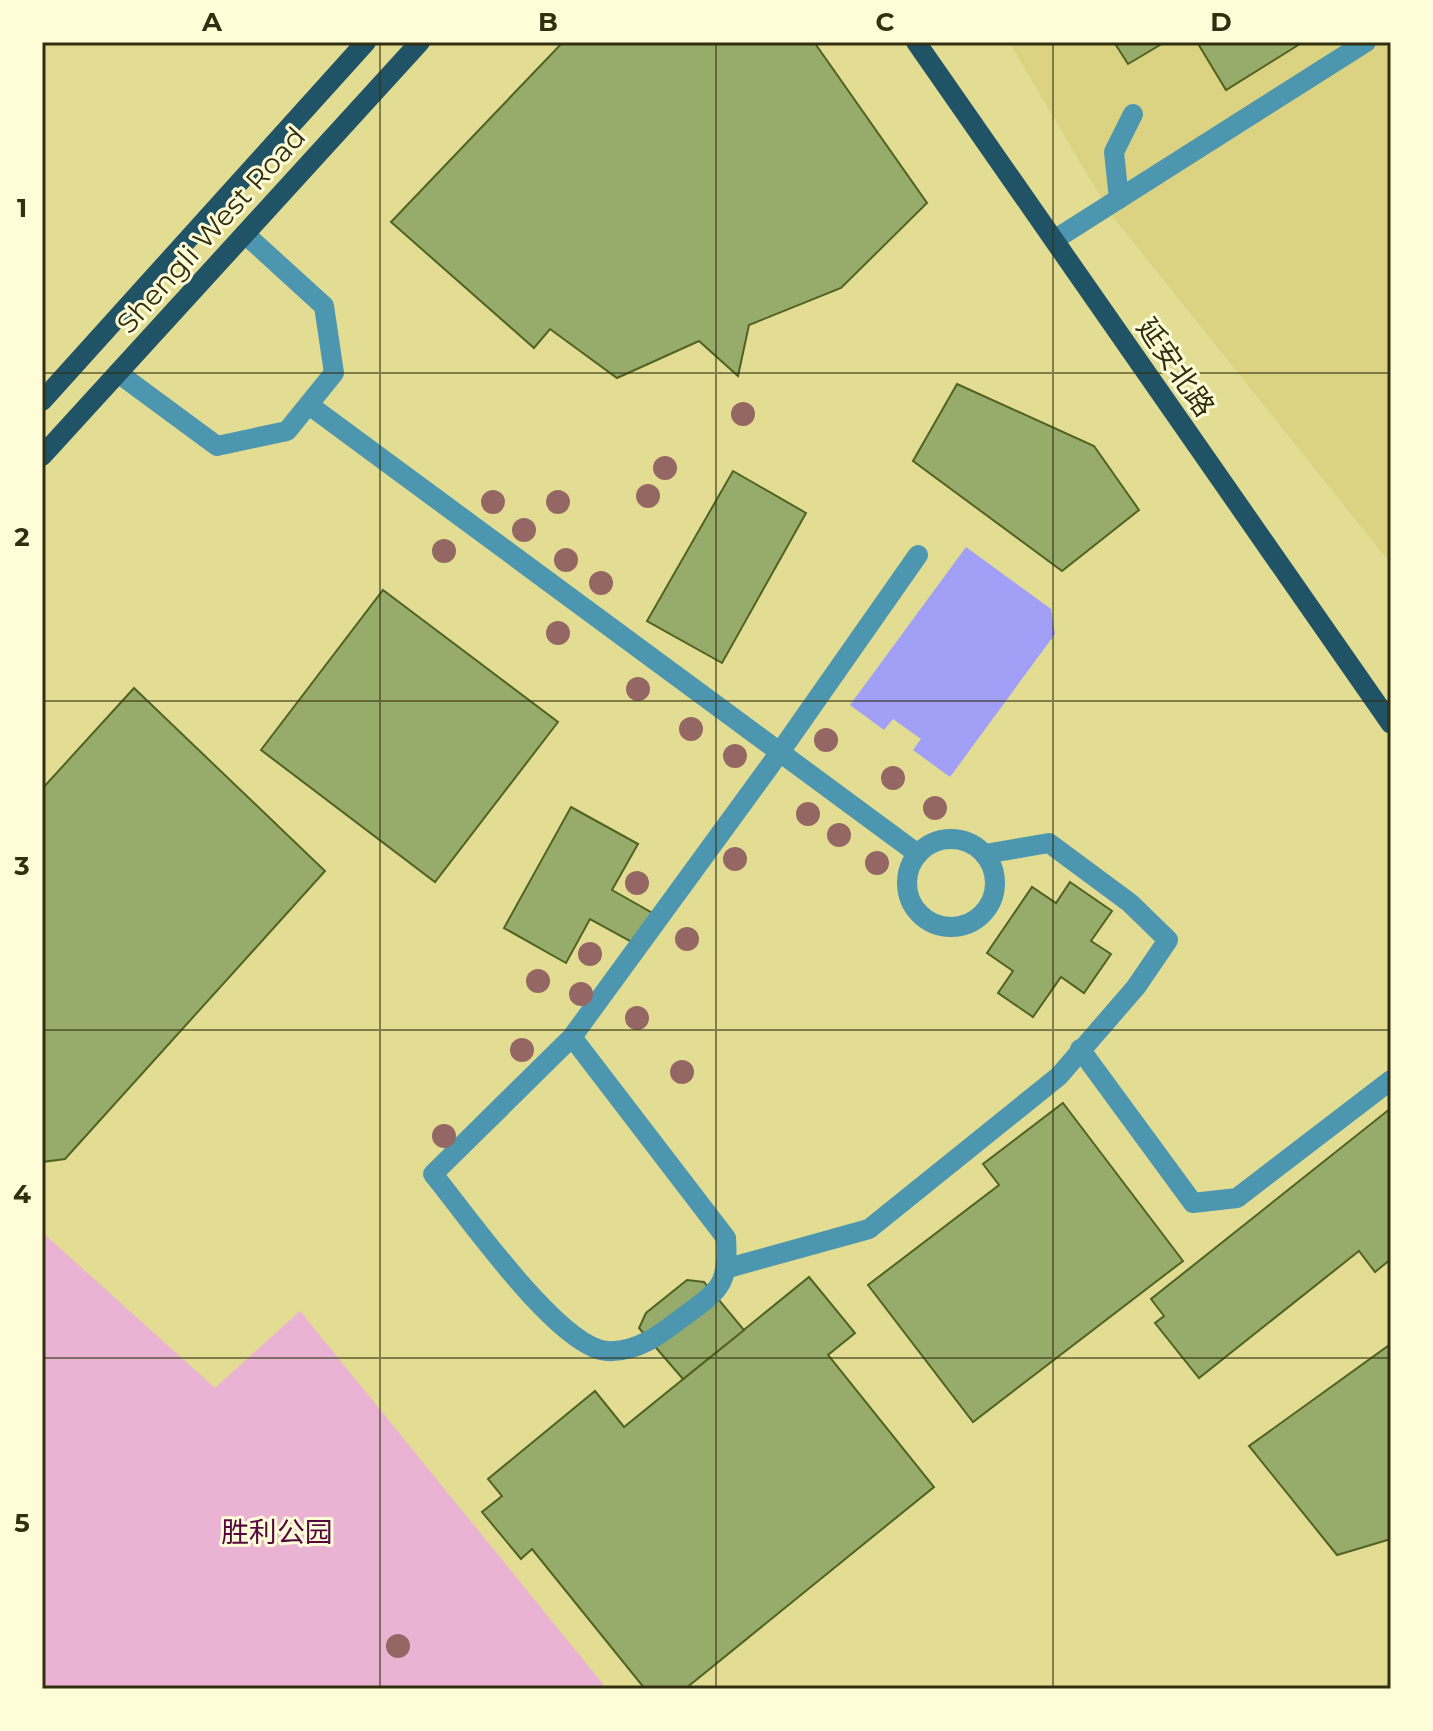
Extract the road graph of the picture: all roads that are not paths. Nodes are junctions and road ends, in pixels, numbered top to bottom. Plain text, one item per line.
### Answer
1 (366, 42) edge
2 (420, 42) edge
3 (916, 42) edge
4 (1366, 42) edge
5 (1133, 114) dead end
6 (1119, 199) junction
7 (245, 234) junction
8 (1054, 240) junction
9 (118, 373) junction
10 (42, 401) edge
11 (309, 405) junction
12 (42, 456) edge
13 (918, 555) dead end
14 (1391, 724) edge
15 (780, 752) junction
16 (918, 854) junction
17 (985, 854) junction
18 (572, 1037) junction
19 (1080, 1049) junction
20 (1391, 1080) edge
21 (728, 1268) junction

1 - 10 main road, Shengli West Road
2 - 7 main road, Shengli West Road
3 - 8 main road, 延安北路
4 - 6 lane
5 - 6 lane
6 - 8 lane
7 - 9 main road, Shengli West Road
7 - 11 lane
8 - 14 main road, 延安北路
9 - 11 lane
9 - 12 main road, Shengli West Road
11 - 15 lane
13 - 15 lane
15 - 16 lane
15 - 18 lane
16 - 17 lane
16 - 17 lane
17 - 19 lane
18 - 21 lane
18 - 21 lane
19 - 20 lane
19 - 21 lane

